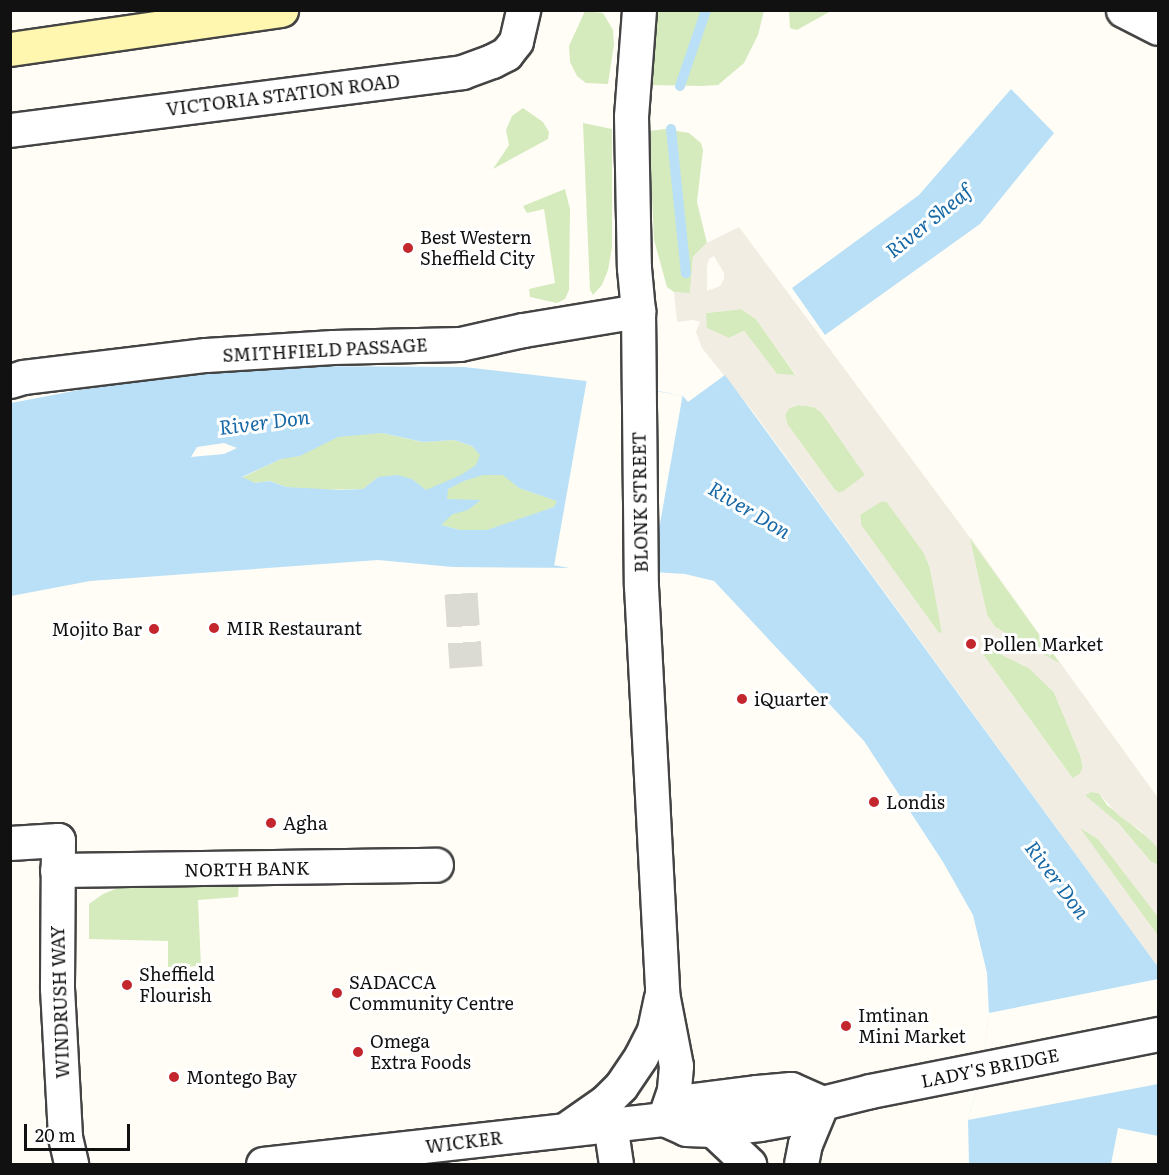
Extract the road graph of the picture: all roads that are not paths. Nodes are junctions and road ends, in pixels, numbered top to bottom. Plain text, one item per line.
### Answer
1 (281, 10) edge
2 (523, 10) edge
3 (639, 10) edge
4 (1123, 10) edge
5 (1158, 28) edge
6 (10, 49) edge
7 (10, 130) edge
8 (638, 311) junction
9 (10, 381) edge
10 (10, 843) edge
11 (57, 855) junction
12 (436, 865) dead end
13 (662, 993) junction
14 (1158, 1034) edge
15 (822, 1103) junction
16 (664, 1119) junction
17 (610, 1124) junction
18 (567, 1128) junction
19 (713, 1130) junction
20 (71, 1164) edge
21 (263, 1164) edge
22 (616, 1164) edge
23 (750, 1164) edge
24 (801, 1164) edge

1 - 6 street
2 - 7 street, VICTORIA STATION ROAD
3 - 8 street, BLONK STREET
4 - 5 street
8 - 9 street, SMITHFIELD PASSAGE
8 - 13 street, BLONK STREET
10 - 11 street, NORTH BANK
11 - 12 street, NORTH BANK
11 - 20 street, WINDRUSH WAY
13 - 16 street, BLONK STREET
13 - 18 street, BLONK STREET
14 - 15 street, LADY'S BRIDGE
15 - 16 street
15 - 19 street, WICKER
15 - 24 street
16 - 17 street, WICKER
16 - 19 street, WICKER
17 - 18 street, WICKER
17 - 22 street
18 - 21 street, WICKER
19 - 23 street

